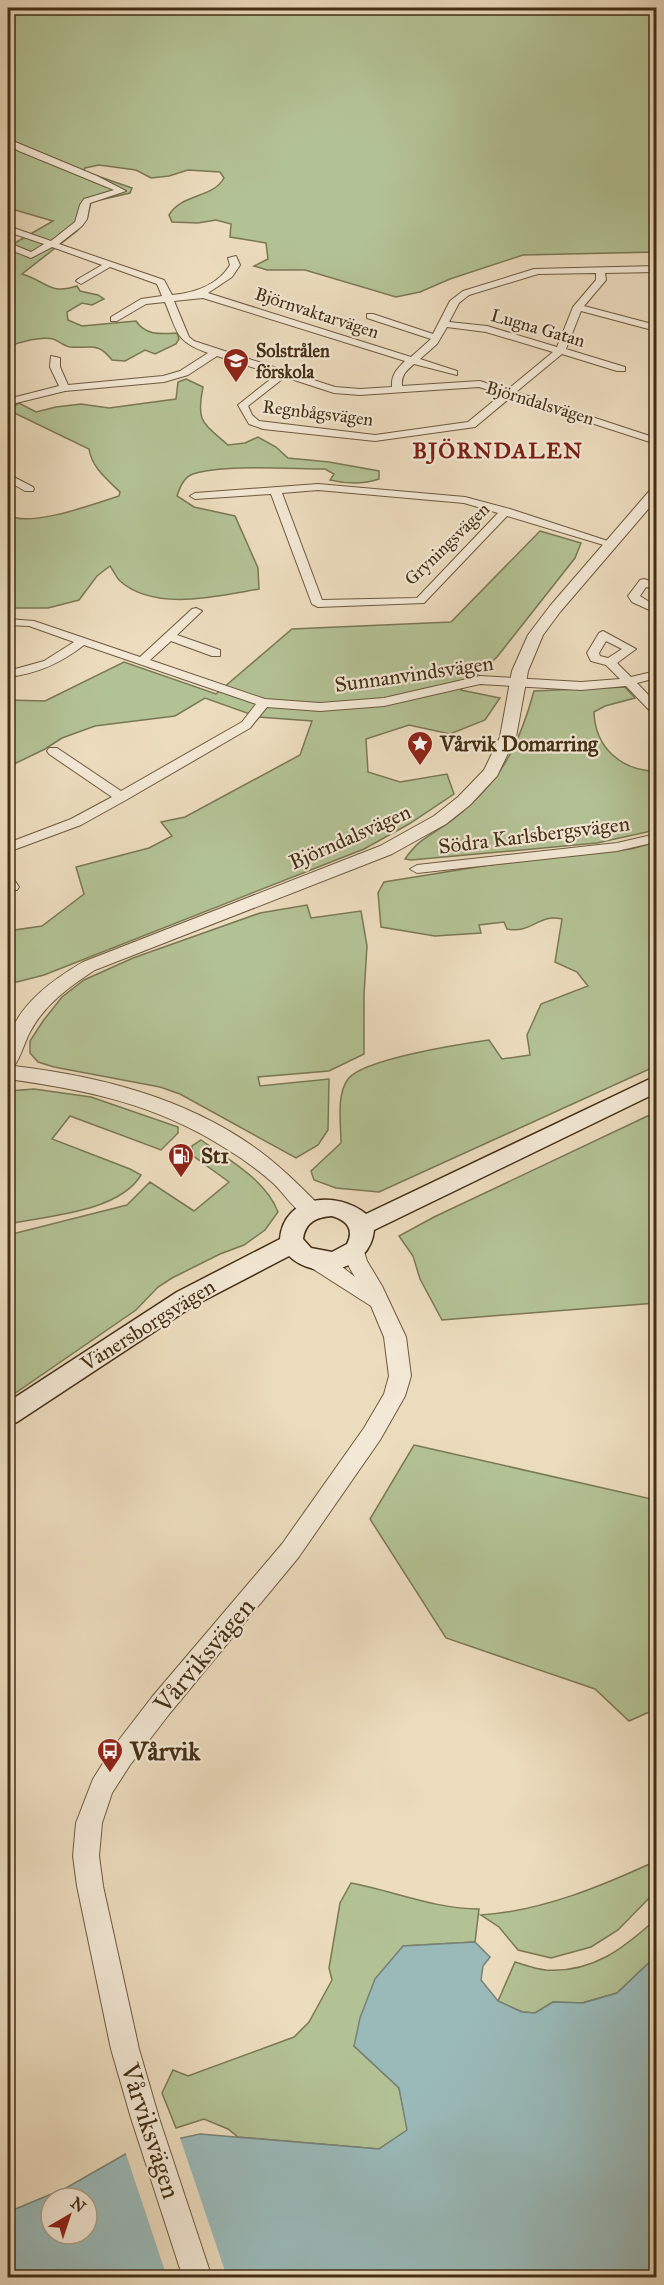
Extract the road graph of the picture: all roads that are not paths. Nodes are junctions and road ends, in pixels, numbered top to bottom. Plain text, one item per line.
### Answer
1 (8, 142) edge
2 (8, 229) edge
3 (50, 245) junction
4 (11, 247) dead end
5 (233, 258) dead end
6 (109, 264) junction
7 (657, 269) edge
8 (600, 270) junction
9 (81, 281) dead end
10 (198, 295) junction
11 (169, 298) junction
12 (578, 307) junction
13 (370, 316) dead end
14 (114, 319) dead end
15 (445, 324) junction
16 (657, 328) edge
17 (437, 338) junction
18 (560, 351) junction
19 (216, 352) junction
20 (55, 358) dead end
21 (412, 361) junction
22 (621, 369) dead end
23 (453, 373) dead end
24 (283, 374) junction
25 (65, 388) junction
26 (397, 389) junction
27 (509, 392) junction
28 (8, 402) edge
29 (657, 441) edge
30 (8, 477) edge
31 (29, 489) dead end
32 (275, 490) junction
33 (657, 492) edge
34 (195, 496) dead end
35 (506, 512) junction
36 (611, 544) junction
37 (657, 587) edge
38 (655, 608) edge
39 (196, 611) dead end
40 (8, 622) edge
41 (168, 636) junction
42 (84, 640) junction
43 (216, 653) dead end
44 (142, 661) junction
45 (610, 662) dead end
46 (8, 674) edge
47 (657, 674) edge
48 (519, 682) junction
49 (627, 682) junction
50 (264, 703) junction
51 (657, 710) edge
52 (53, 751) dead end
53 (122, 797) junction
54 (657, 838) edge
55 (8, 848) edge
56 (417, 869) dead end
57 (8, 1061) edge
58 (8, 1071) edge
59 (657, 1084) edge
60 (312, 1210) junction
61 (362, 1226) junction
62 (293, 1243) junction
63 (355, 1251) junction
64 (317, 1260) junction
65 (377, 1300) junction
66 (8, 1415) edge
67 (198, 2277) edge

1 - 3 street
2 - 3 street, Björndalsvägen
3 - 4 street
3 - 6 street, Björndalsvägen
5 - 10 street
6 - 9 street
6 - 11 street, Björndalsvägen
7 - 8 street
8 - 12 street
8 - 15 street
10 - 11 street, Björnvaktarvägen
10 - 21 street, Björnvaktarvägen
11 - 14 street
11 - 19 street, Björndalsvägen
12 - 16 street
12 - 18 street
13 - 17 street
15 - 17 street
15 - 18 street, Lugna Gatan
17 - 21 street
18 - 22 street, Lugna Gatan
18 - 27 street
19 - 24 street, Björndalsvägen
19 - 25 street
20 - 25 street
21 - 23 street, Björnvaktarvägen
21 - 26 street
24 - 26 street, Björndalsvägen
24 - 27 street, Regnbågsvägen
25 - 28 street
26 - 27 street, Björndalsvägen
27 - 29 street, Björndalsvägen
30 - 31 street
32 - 34 street, Gryningsvägen
32 - 35 street, Gryningsvägen
32 - 35 street, Gryningsvägen
33 - 36 street, Björndalsvägen
35 - 36 street, Gryningsvägen
36 - 48 street, Björndalsvägen
37 - 38 street
39 - 41 street
40 - 42 street, Sunnanvindsvägen
41 - 43 street
41 - 44 street
42 - 44 street, Sunnanvindsvägen
42 - 46 street
44 - 50 street, Sunnanvindsvägen
45 - 49 street
47 - 49 street, Sunnanvindsvägen
48 - 49 street, Sunnanvindsvägen
48 - 50 street, Sunnanvindsvägen
48 - 57 street, Björndalsvägen
49 - 51 street
50 - 53 street
52 - 53 street
53 - 55 street
54 - 56 street, Södra Karlsbergsvägen
58 - 60 street
59 - 61 main road
60 - 61 main road
60 - 62 main road
61 - 63 main road
62 - 64 main road
62 - 66 main road, Vänersborgsvägen
63 - 64 main road
63 - 65 street, Vårviksvägen
64 - 65 street
65 - 67 street, Vårviksvägen

